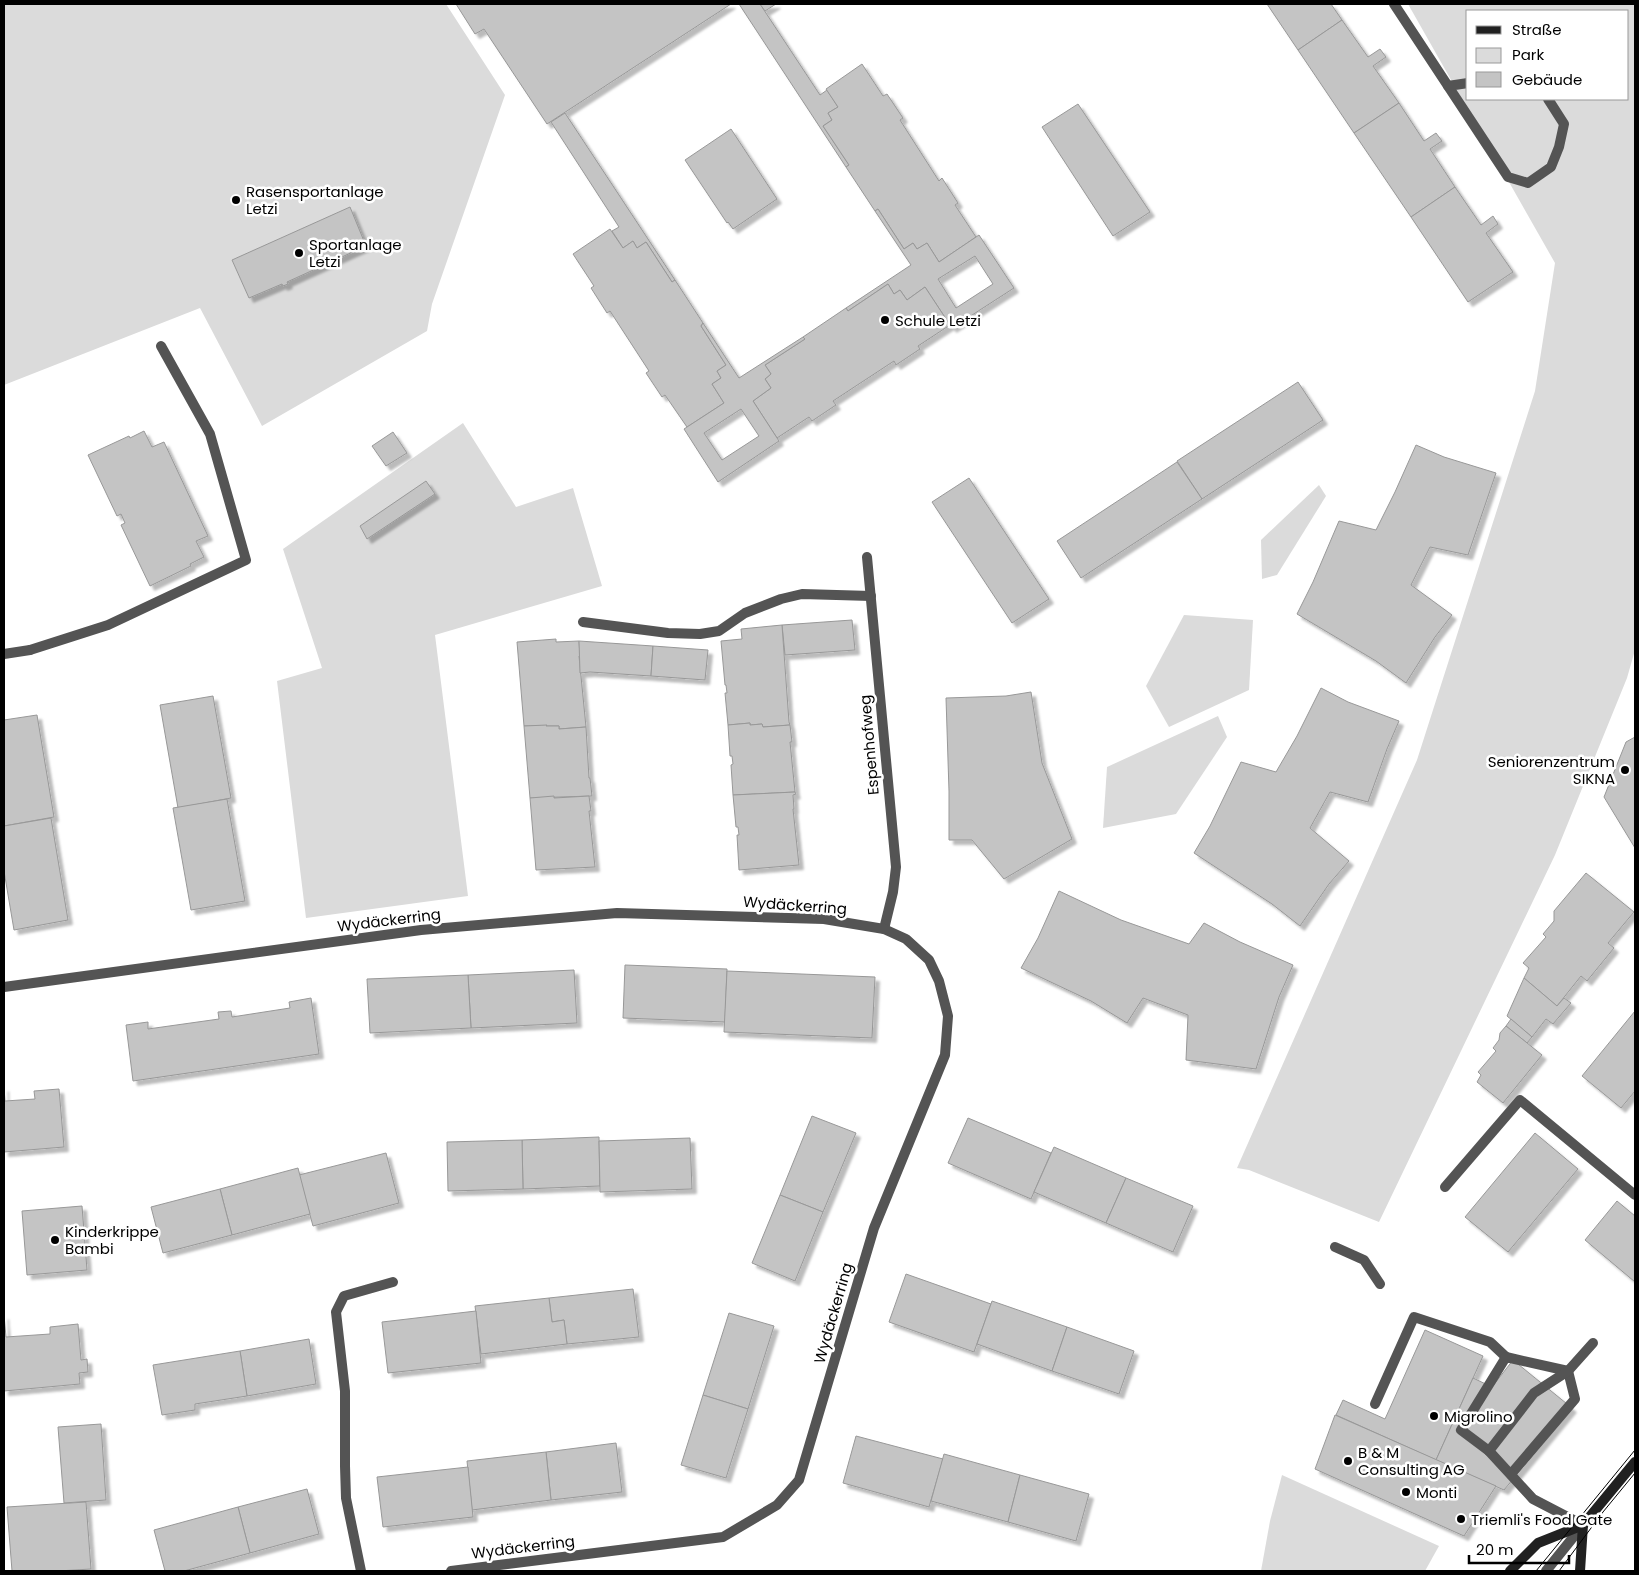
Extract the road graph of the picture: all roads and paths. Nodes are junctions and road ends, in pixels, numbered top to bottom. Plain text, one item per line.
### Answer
1 (1394, 4) edge
2 (1466, 83) edge
3 (1448, 86) junction
4 (1549, 100) edge
5 (161, 346) dead end
6 (867, 557) dead end
7 (870, 596) junction
8 (583, 622) dead end
9 (4, 654) edge
10 (884, 929) junction
11 (4, 987) edge
12 (1445, 1187) dead end
13 (1635, 1195) edge
14 (1335, 1247) dead end
15 (394, 1282) dead end
16 (1380, 1284) dead end
17 (1593, 1343) dead end
18 (1506, 1357) junction
19 (1568, 1371) junction
20 (1375, 1404) dead end
21 (1489, 1451) junction
22 (1635, 1462) edge
23 (1511, 1474) junction
24 (1583, 1525) junction
25 (361, 1571) edge
26 (451, 1571) edge
27 (1510, 1571) edge
28 (1546, 1571) edge
29 (1580, 1571) edge

1 - 3 street
2 - 3 street
3 - 4 street
5 - 9 street
6 - 7 street, Espenhofweg
7 - 8 street
7 - 10 street, Espenhofweg
10 - 11 street, Wydäckerring
10 - 26 street, Wydäckerring
12 - 13 street
14 - 16 street
15 - 25 street
17 - 19 street
18 - 19 street
18 - 20 street
18 - 21 street
19 - 21 street
19 - 23 street
21 - 23 street
22 - 24 main road
23 - 24 street
24 - 27 main road
24 - 28 street
24 - 29 main road

